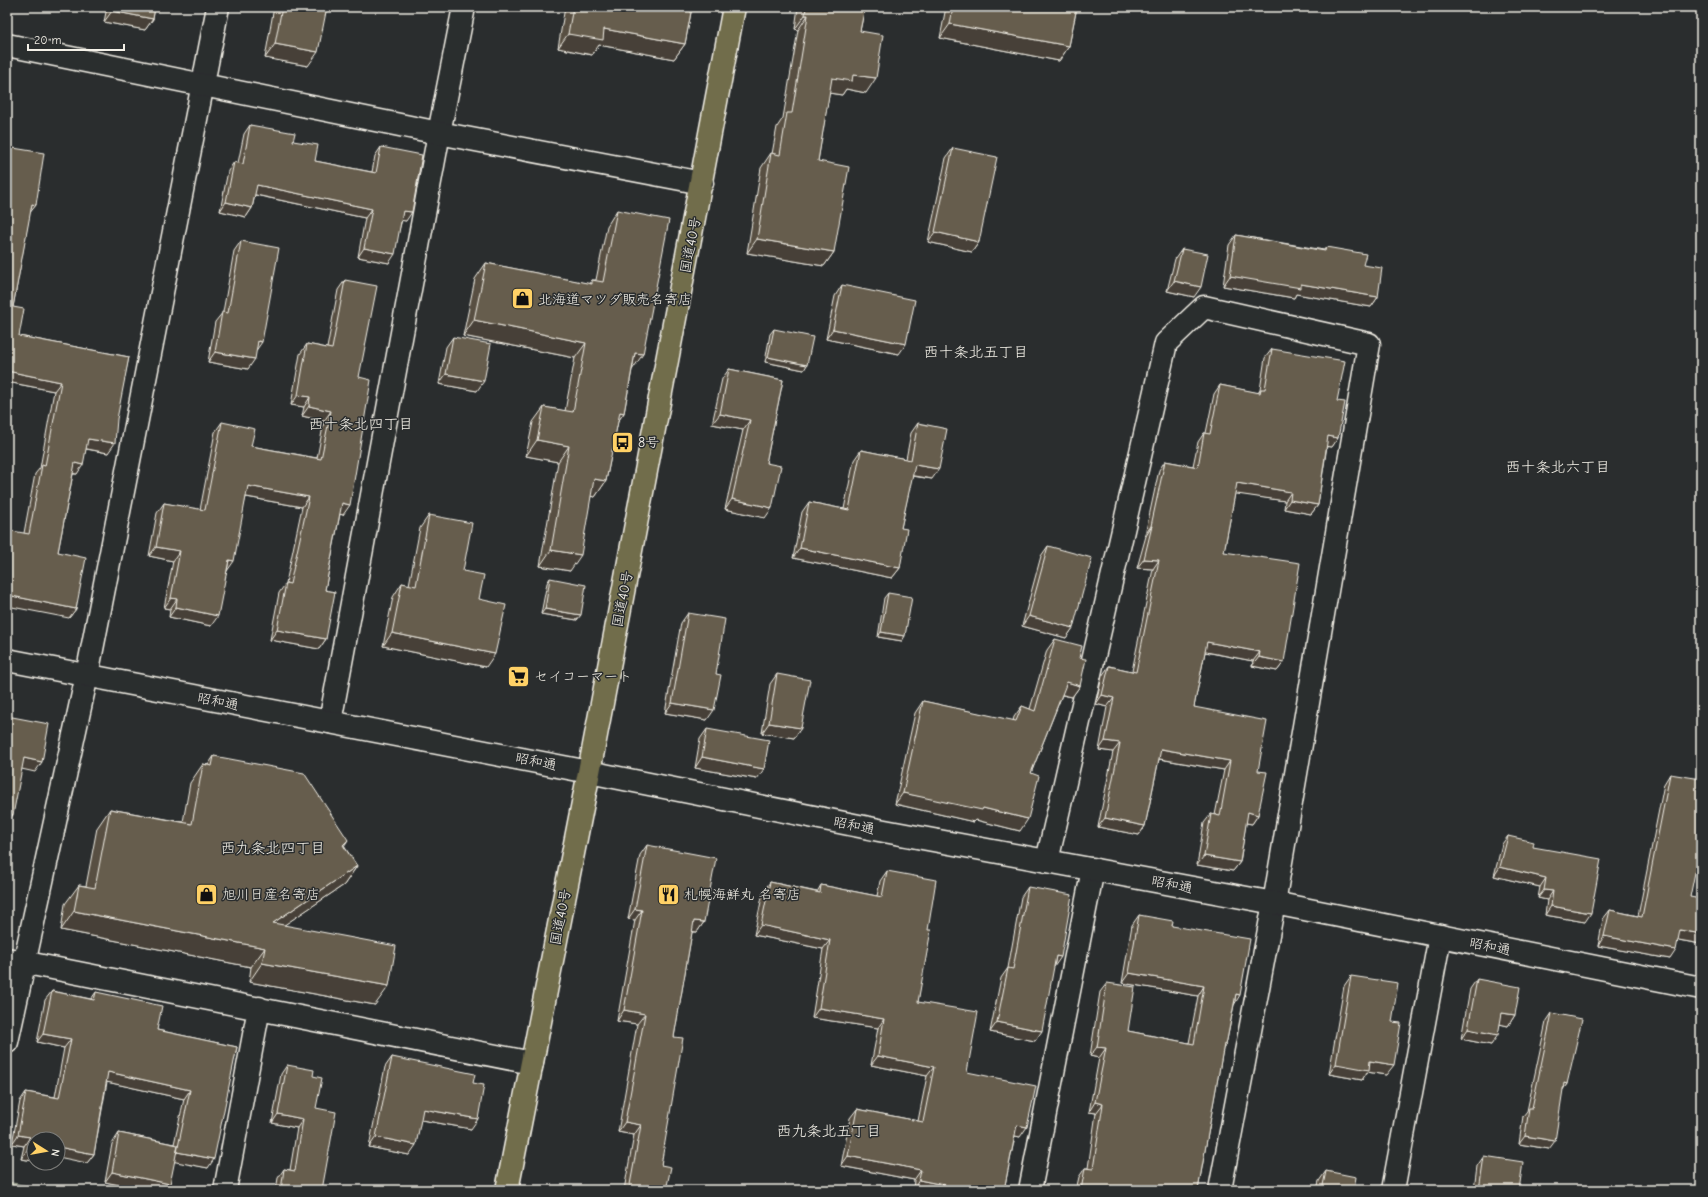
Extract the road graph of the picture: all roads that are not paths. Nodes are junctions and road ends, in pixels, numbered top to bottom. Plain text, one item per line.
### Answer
1 (218, 7) edge
2 (464, 7) edge
3 (734, 7) edge
4 (7, 45) edge
5 (203, 84) junction
6 (439, 133) junction
7 (702, 183) junction
8 (7, 660) edge
9 (87, 675) junction
10 (330, 722) junction
11 (589, 772) junction
12 (1047, 861) junction
13 (1093, 869) junction
14 (1274, 903) junction
15 (1440, 936) junction
16 (15, 960) edge
17 (1701, 988) edge
18 (259, 1008) junction
19 (7, 1042) edge
20 (532, 1063) junction
21 (225, 1190) edge
22 (507, 1190) edge
23 (1030, 1190) edge
24 (1220, 1190) edge
25 (1393, 1190) edge

1 - 5 street
2 - 6 street
3 - 7 highway, 国道40号
4 - 5 street
5 - 6 street
5 - 9 street
6 - 7 street
6 - 10 street
7 - 11 highway, 国道40号
8 - 9 street, 昭和通
9 - 10 street, 昭和通
9 - 16 street
10 - 11 street, 昭和通
11 - 12 street, 昭和通
11 - 20 highway, 国道40号
12 - 13 street, 昭和通
12 - 14 street
13 - 14 street, 昭和通
13 - 23 street
14 - 15 street, 昭和通
14 - 24 street
15 - 17 street, 昭和通
15 - 25 street
16 - 18 street
16 - 19 street
18 - 20 street
18 - 21 street
20 - 22 highway, 国道40号

